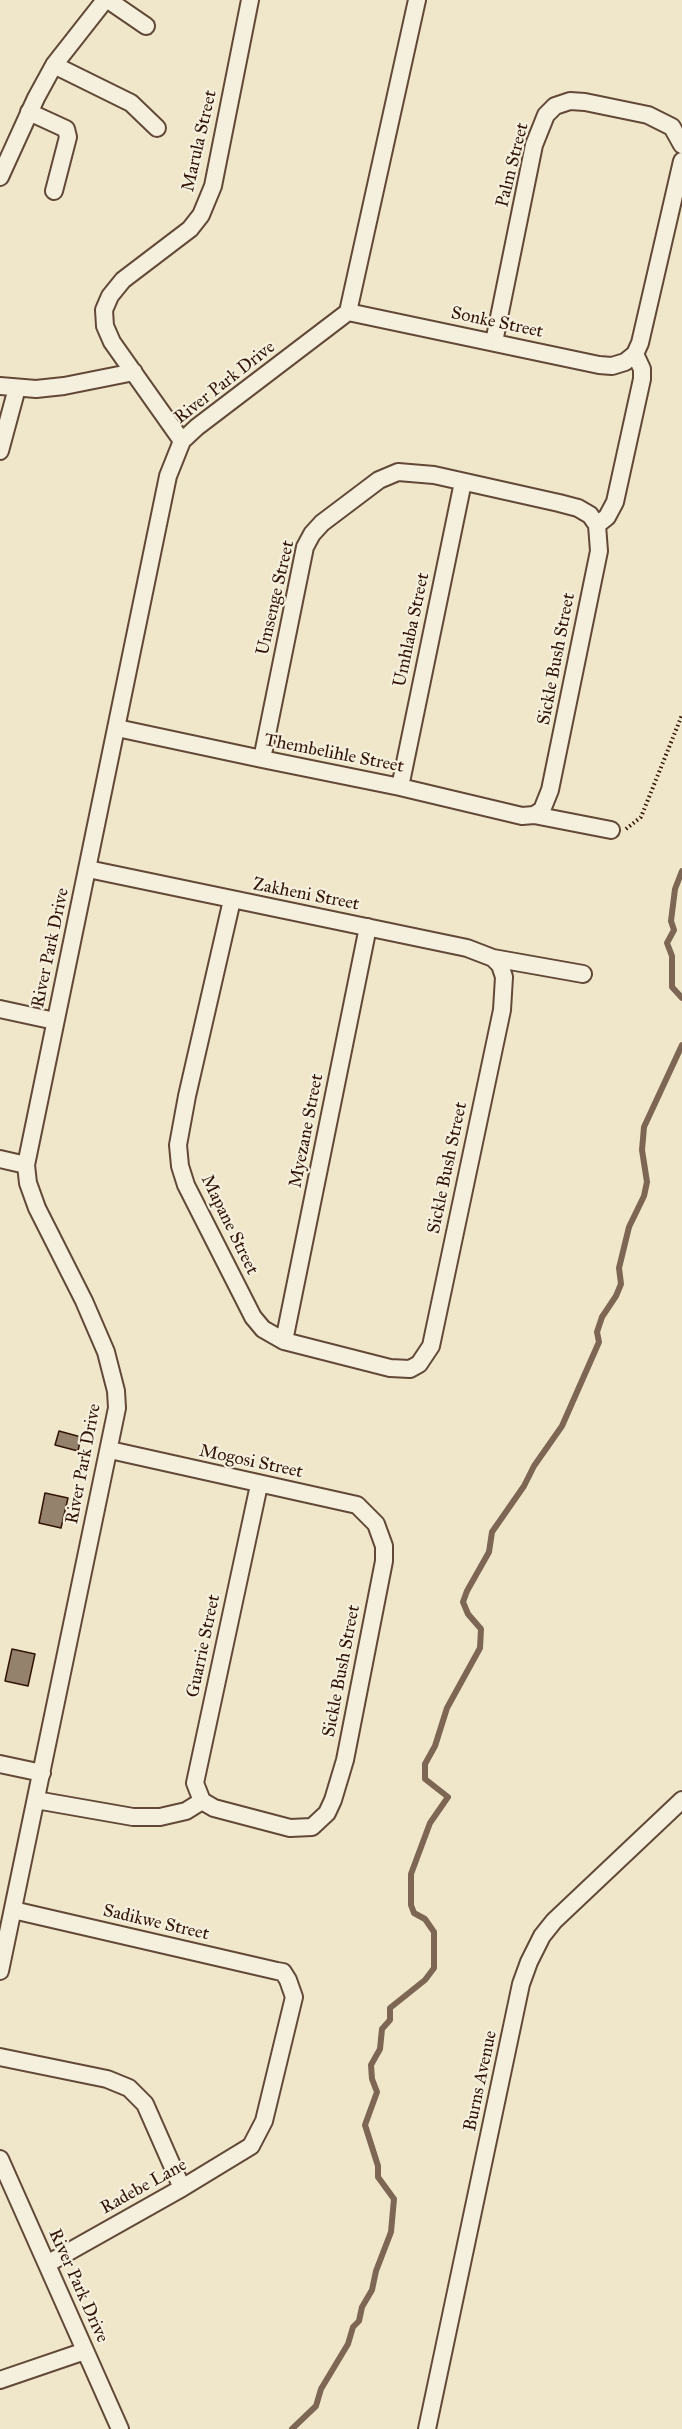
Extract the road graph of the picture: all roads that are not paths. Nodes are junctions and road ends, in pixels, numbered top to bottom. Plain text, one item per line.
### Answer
1 (106, 0) edge
2 (250, 0) edge
3 (417, 0) edge
4 (146, 26) dead end
5 (54, 65) junction
6 (29, 112) junction
7 (157, 128) dead end
8 (682, 145) edge
9 (682, 161) edge
10 (0, 177) edge
11 (54, 191) dead end
12 (348, 312) junction
13 (494, 342) junction
14 (635, 354) junction
15 (134, 372) junction
16 (0, 386) edge
17 (17, 388) junction
18 (182, 441) junction
19 (0, 451) edge
20 (463, 482) junction
21 (594, 520) junction
22 (117, 728) junction
23 (262, 759) junction
24 (399, 786) junction
25 (538, 812) junction
26 (611, 830) road end
27 (88, 868) junction
28 (232, 900) junction
29 (368, 927) junction
30 (492, 958) junction
31 (584, 974) dead end
32 (0, 1009) edge
33 (55, 1021) junction
34 (0, 1159) edge
35 (26, 1165) junction
36 (284, 1341) junction
37 (419, 1364) joint
38 (110, 1450) junction
39 (259, 1485) junction
40 (376, 1524) joint
41 (0, 1764) edge
42 (42, 1773) junction
43 (36, 1800) junction
44 (682, 1800) edge
45 (208, 1805) junction
46 (13, 1910) junction
47 (0, 1971) edge
48 (0, 2057) edge
49 (256, 2139) joint
50 (0, 2159) edge
51 (182, 2188) junction
52 (47, 2264) junction
53 (85, 2350) junction
54 (0, 2380) edge
55 (120, 2429) edge
56 (427, 2429) edge

1 - 4 street
1 - 5 street
2 - 15 street, Marula Street
3 - 12 street
5 - 6 street
5 - 7 street
6 - 10 street
6 - 11 street
8 - 13 street, Palm Street
9 - 14 street
12 - 13 street, Sonke Street
12 - 18 street, River Park Drive
13 - 14 street, Sonke Street
14 - 21 street
15 - 17 street
15 - 18 street, Marula Street
16 - 17 street
17 - 19 street
18 - 22 street, River Park Drive
20 - 21 street, Umsenge Street
20 - 23 street, Umsenge Street
20 - 24 street, Umhlaba Street
21 - 25 street, Sickle Bush Street
22 - 23 street, Thembelihle Street
22 - 27 street, River Park Drive
23 - 24 street, Thembelihle Street
24 - 25 street, Thembelihle Street
25 - 26 street, Thembelihle Street
27 - 28 street, Zakheni Street
27 - 33 street, River Park Drive
28 - 29 street, Zakheni Street
28 - 36 street, Mapane Street
29 - 30 street, Zakheni Street
29 - 36 street, Myezane Street
30 - 31 street, Zakheni Street
30 - 37 street, Sickle Bush Street
32 - 33 street
33 - 35 street, River Park Drive
34 - 35 street
35 - 38 street, River Park Drive
36 - 37 street, Mapane Street
38 - 39 street, Mogosi Street
38 - 42 street, River Park Drive
39 - 40 street, Mogosi Street
39 - 45 street, Guarrie Street
40 - 45 street, Sickle Bush Street
41 - 42 street
42 - 43 street, River Park Drive
43 - 45 street
43 - 46 street, River Park Drive
44 - 56 street, Burns Avenue
46 - 47 street, River Park Drive
46 - 49 street, Sadikwe Street
48 - 51 street
49 - 51 street, Radebe Lane
50 - 52 street, River Park Drive
51 - 52 street, Radebe Lane
52 - 53 street, River Park Drive
53 - 54 street
53 - 55 street, River Park Drive

